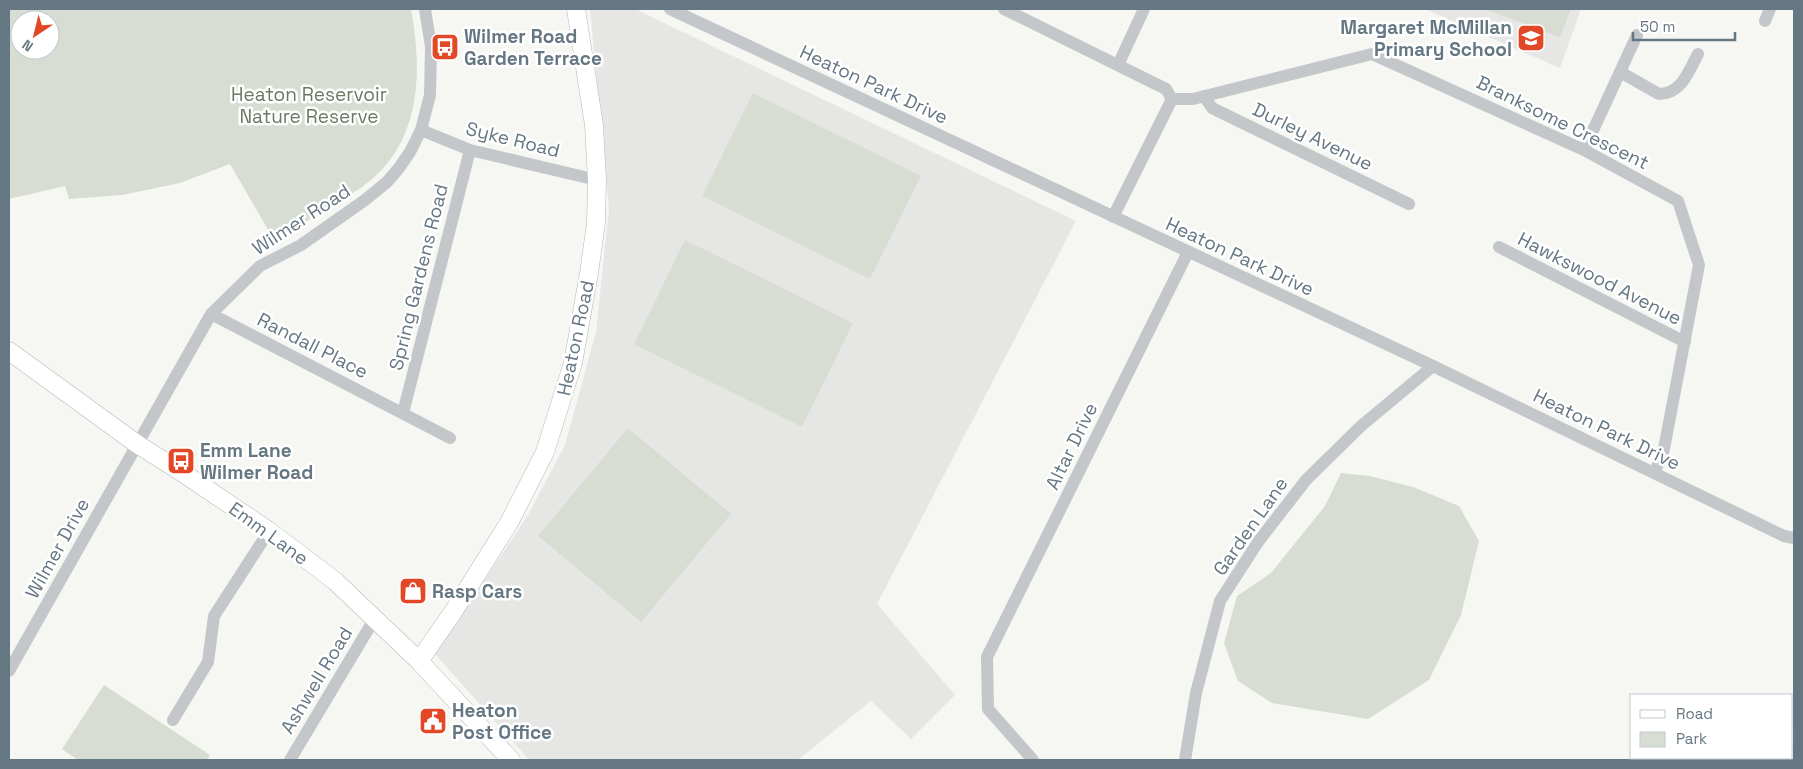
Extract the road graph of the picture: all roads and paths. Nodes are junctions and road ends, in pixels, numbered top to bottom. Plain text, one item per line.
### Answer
1 (425, 9) edge
2 (576, 9) edge
3 (670, 9) edge
4 (1004, 9) edge
5 (1144, 9) edge
6 (1770, 9) edge
7 (1764, 21) dead end
8 (1637, 35) dead end
9 (1698, 54) dead end
10 (1118, 65) junction
11 (1620, 72) junction
12 (1204, 96) junction
13 (1172, 99) junction
14 (420, 130) junction
15 (470, 150) junction
16 (1584, 150) junction
17 (597, 180) junction
18 (1409, 204) dead end
19 (1113, 217) junction
20 (1499, 247) dead end
21 (1188, 252) junction
22 (212, 314) junction
23 (1685, 342) junction
24 (9, 352) edge
25 (1433, 366) junction
26 (403, 413) junction
27 (450, 438) dead end
28 (137, 444) junction
29 (1654, 473) junction
30 (269, 532) junction
31 (1794, 538) edge
32 (375, 618) junction
33 (419, 661) junction
34 (9, 671) edge
35 (173, 720) dead end
36 (290, 760) edge
37 (511, 760) edge
38 (1033, 760) edge
39 (1185, 760) edge

1 - 14 street, Wilmer Road
2 - 17 street, Heaton Road
3 - 19 street, Heaton Park Drive
4 - 10 street
5 - 10 street
6 - 7 street
8 - 11 street
9 - 11 street
10 - 13 street
11 - 16 street
12 - 13 street, Branksome Crescent
12 - 16 street, Branksome Crescent
12 - 18 street, Durley Avenue
13 - 19 street
14 - 15 street, Syke Road
14 - 22 street, Wilmer Road
15 - 17 street, Syke Road
15 - 26 street, Spring Gardens Road
16 - 23 street, Branksome Crescent
17 - 33 street, Heaton Road
19 - 21 street, Heaton Park Drive
20 - 23 street, Hawkswood Avenue
21 - 25 street, Heaton Park Drive
21 - 38 street, Altar Drive
22 - 26 street, Randall Place
22 - 28 street, Wilmer Road
23 - 29 street, Branksome Crescent
24 - 28 street, Emm Lane
25 - 29 street, Heaton Park Drive
25 - 39 street, Garden Lane
26 - 27 street, Randall Place
28 - 30 street, Emm Lane
28 - 34 street, Wilmer Drive
29 - 31 street, Heaton Park Drive
30 - 32 street, Emm Lane
30 - 35 street
32 - 33 street, Emm Lane
32 - 36 street, Ashwell Road
33 - 37 street, Emm Lane

